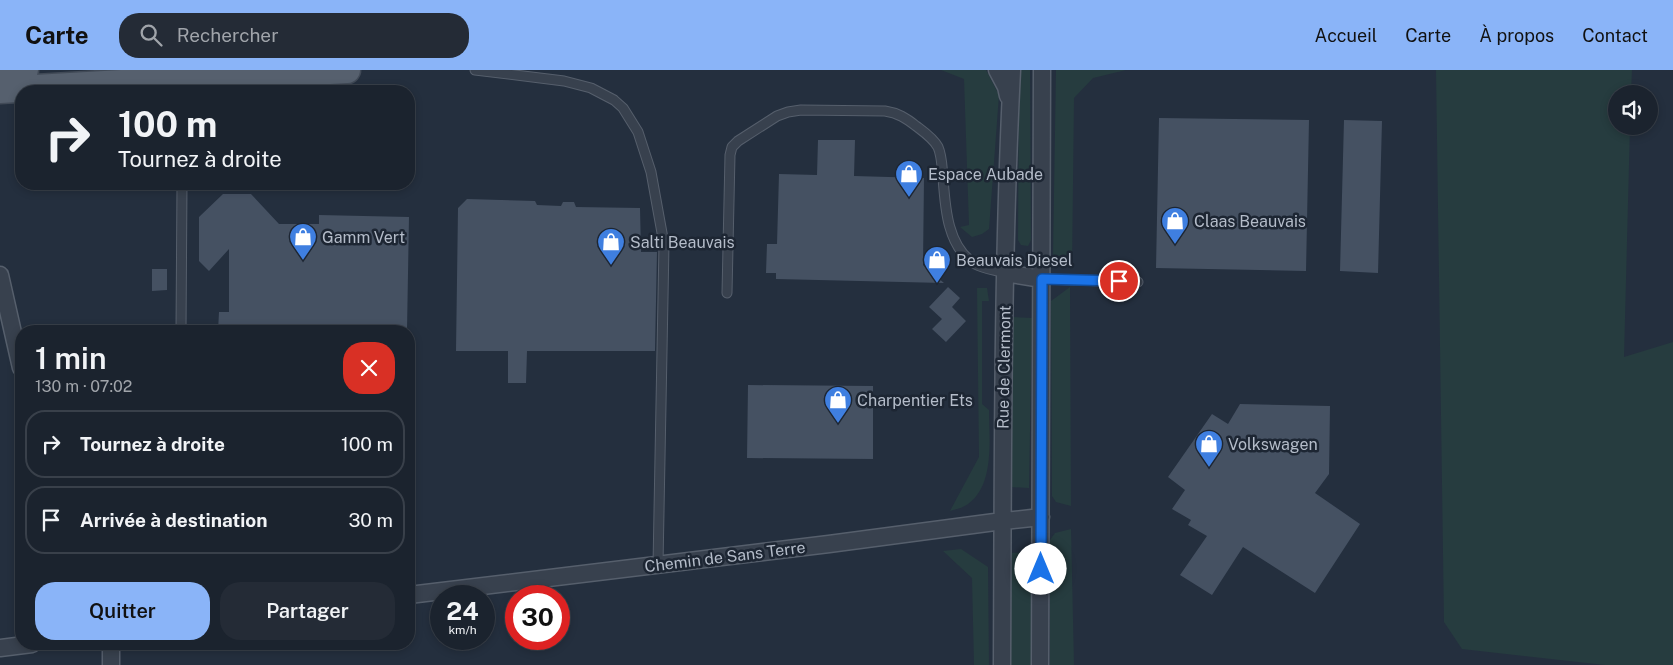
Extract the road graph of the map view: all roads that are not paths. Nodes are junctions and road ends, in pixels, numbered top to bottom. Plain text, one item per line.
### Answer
1 (25, 70) edge
2 (347, 70) edge
3 (475, 70) edge
4 (997, 70) edge
5 (1012, 70) edge
6 (1042, 70) edge
7 (28, 85) edge
8 (7, 86) edge
9 (1009, 113) junction
10 (182, 190) edge
11 (1005, 273) junction
12 (0, 275) edge
13 (1042, 279) junction
14 (1138, 282) dead end
15 (727, 293) dead end
16 (181, 325) edge
17 (15, 341) edge
18 (1041, 517) junction
19 (1002, 521) junction
20 (658, 565) junction
21 (415, 594) edge
22 (15, 646) edge
23 (0, 648) edge
24 (111, 650) edge
25 (111, 665) edge
26 (1002, 665) edge
27 (1040, 665) edge

1 - 8 main road
2 - 7 main road
3 - 20 lane
4 - 9 street
5 - 9 street, Rue de Clermont
6 - 13 street
9 - 11 street, Rue de Clermont
10 - 16 lane
11 - 13 street
11 - 15 lane
11 - 19 street, Rue de Clermont
12 - 17 street
13 - 14 lane
13 - 18 street
18 - 19 street, Chemin de Sans Terre
18 - 27 street
19 - 20 street, Chemin de Sans Terre
19 - 26 street, Rue de Clermont
20 - 21 street, Chemin de Sans Terre
22 - 23 street
24 - 25 street

